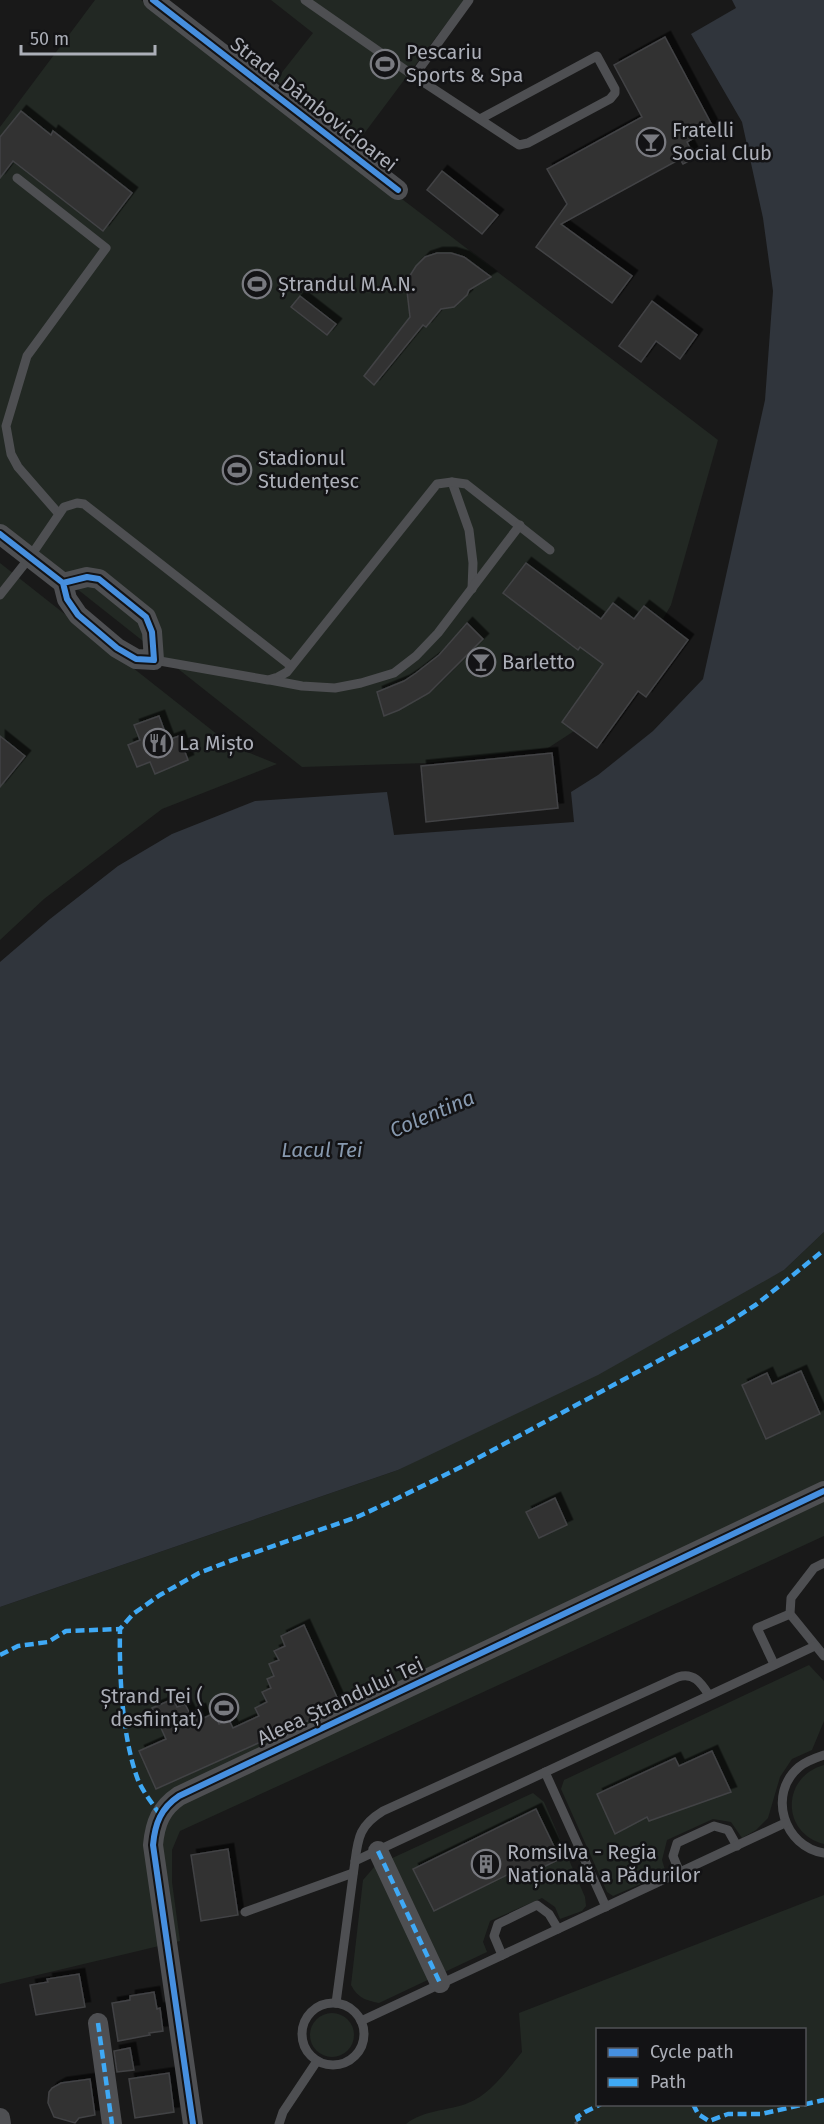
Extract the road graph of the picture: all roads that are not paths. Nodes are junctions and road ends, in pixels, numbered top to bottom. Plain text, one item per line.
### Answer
1 (153, 0) edge
2 (306, 0) edge
3 (469, 0) edge
4 (414, 76) junction
5 (480, 119) junction
6 (17, 178) dead end
7 (398, 190) dead end
8 (452, 482) junction
9 (59, 514) junction
10 (520, 525) junction
11 (0, 534) edge
12 (550, 550) dead end
13 (30, 557) junction
14 (63, 583) junction
15 (472, 589) junction
16 (0, 595) edge
17 (154, 660) junction
18 (291, 666) junction
19 (268, 680) junction
20 (824, 1491) edge
21 (824, 1563) edge
22 (790, 1614) junction
23 (815, 1646) junction
24 (824, 1656) edge
25 (774, 1664) junction
26 (709, 1695) junction
27 (824, 1755) edge
28 (545, 1772) junction
29 (785, 1823) junction
30 (737, 1846) junction
31 (378, 1851) junction
32 (824, 1853) edge
33 (355, 1862) junction
34 (354, 1873) junction
35 (680, 1873) junction
36 (606, 1907) junction
37 (245, 1912) dead end
38 (558, 1929) junction
39 (502, 1955) junction
40 (440, 1983) junction
41 (336, 2003) junction
42 (361, 2021) junction
43 (98, 2023) dead end
44 (317, 2061) junction
45 (0, 2118) edge
46 (1, 2124) edge
47 (112, 2124) edge
48 (193, 2124) edge
49 (279, 2124) edge

1 - 7 street, Strada Dâmbovicioarei
2 - 4 lane
3 - 4 lane
4 - 5 lane
5 - 5 lane
6 - 9 lane
8 - 10 lane
8 - 15 lane
8 - 18 lane
9 - 13 lane
9 - 18 lane
10 - 12 lane
10 - 15 lane
11 - 13 street
13 - 14 street
13 - 16 lane
14 - 17 street
14 - 17 street
15 - 19 lane
17 - 19 lane
18 - 19 lane
20 - 48 street, Aleea Ștrandului Tei
21 - 22 lane
22 - 23 lane
22 - 25 lane
23 - 24 lane
23 - 25 lane
25 - 26 lane
26 - 28 lane
26 - 33 lane
27 - 29 lane
28 - 31 lane
28 - 36 lane
29 - 30 lane
29 - 32 lane
30 - 35 lane
30 - 35 lane
31 - 33 lane
31 - 40 street
33 - 34 lane
34 - 37 lane
34 - 41 lane
35 - 36 lane
36 - 38 lane
38 - 39 lane
38 - 39 lane
39 - 40 lane
40 - 42 lane
41 - 42 lane
41 - 44 lane
42 - 44 lane
43 - 47 street
44 - 49 lane
45 - 46 street

